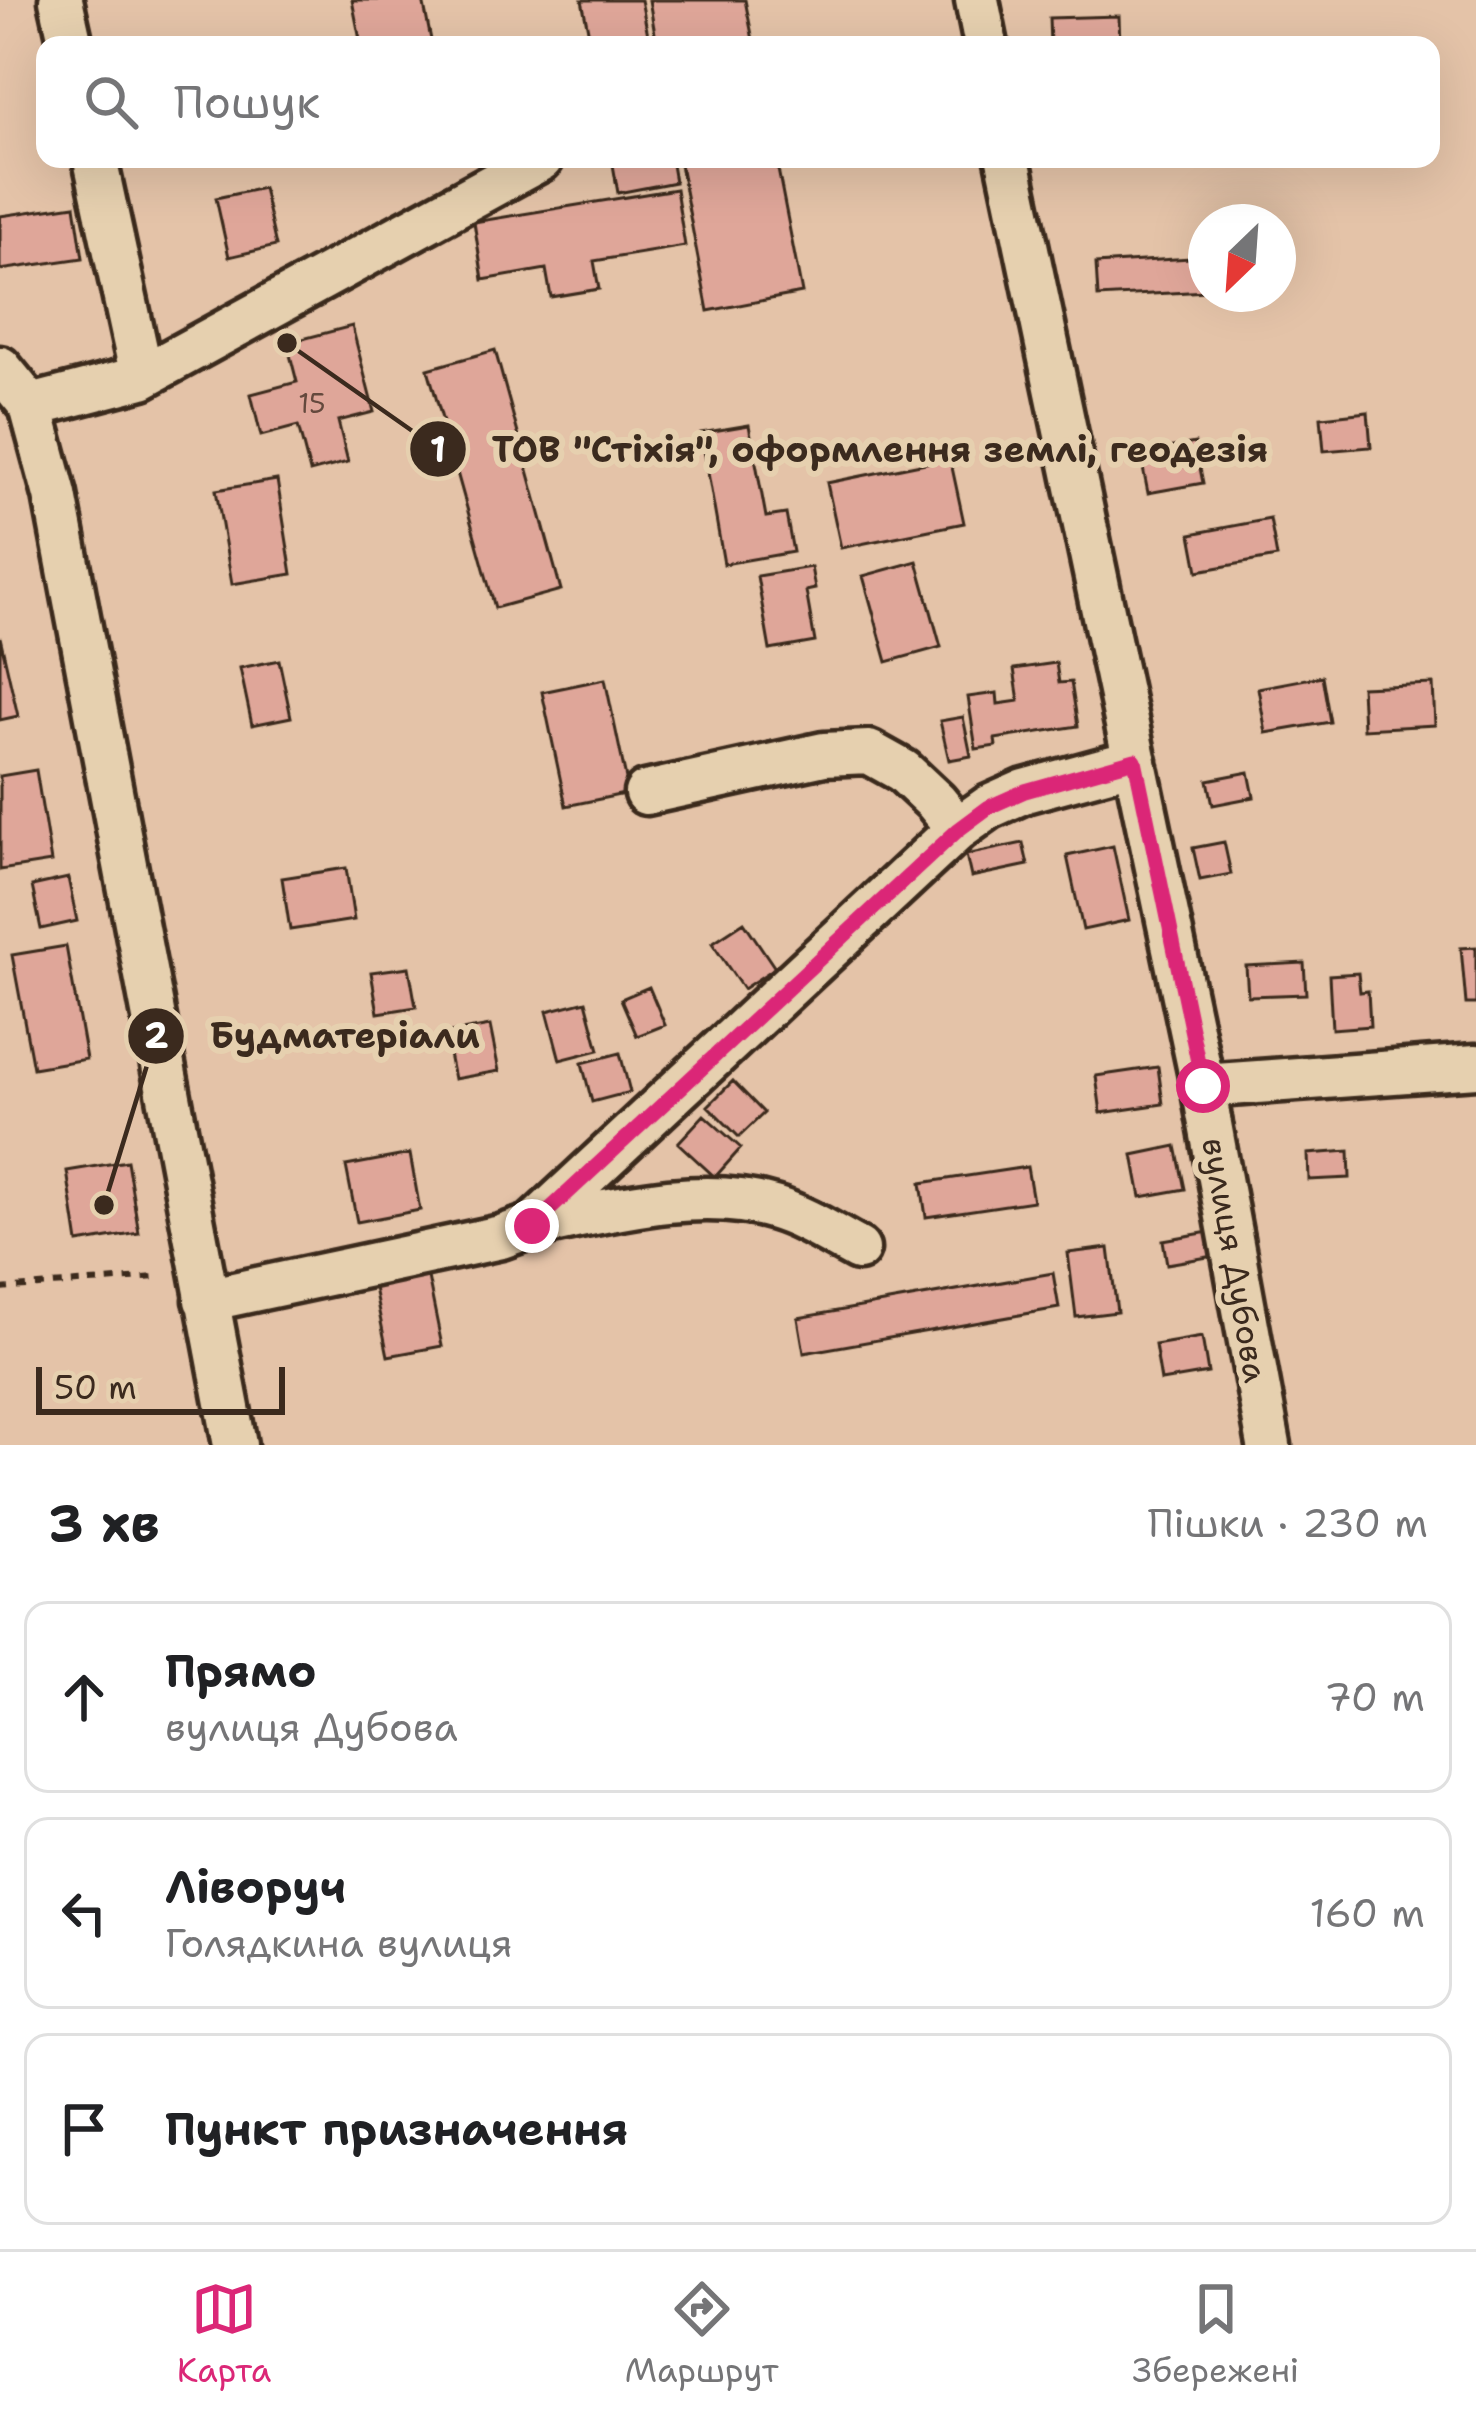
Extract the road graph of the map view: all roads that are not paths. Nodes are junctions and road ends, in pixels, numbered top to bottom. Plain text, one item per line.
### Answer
1 (61, 0) edge
2 (977, 0) edge
3 (69, 36) edge
4 (984, 36) edge
5 (97, 168) edge
6 (525, 168) edge
7 (1010, 168) edge
8 (0, 368) edge
9 (142, 377) junction
10 (31, 406) junction
11 (1135, 760) junction
12 (646, 793) dead end
13 (958, 830) junction
14 (1476, 1066) edge
15 (1203, 1086) junction
16 (532, 1226) junction
17 (858, 1249) dead end
18 (206, 1300) junction
19 (236, 1445) edge
20 (1269, 1445) edge

1 - 3 street
2 - 4 street
5 - 9 street
6 - 9 street
7 - 11 street, вулиця Дубова
8 - 10 street
9 - 10 street
10 - 18 street
11 - 13 street
11 - 15 street, вулиця Дубова
12 - 13 street
13 - 16 street
14 - 15 street
15 - 20 street, вулиця Дубова
16 - 17 street
16 - 18 street
18 - 19 street

